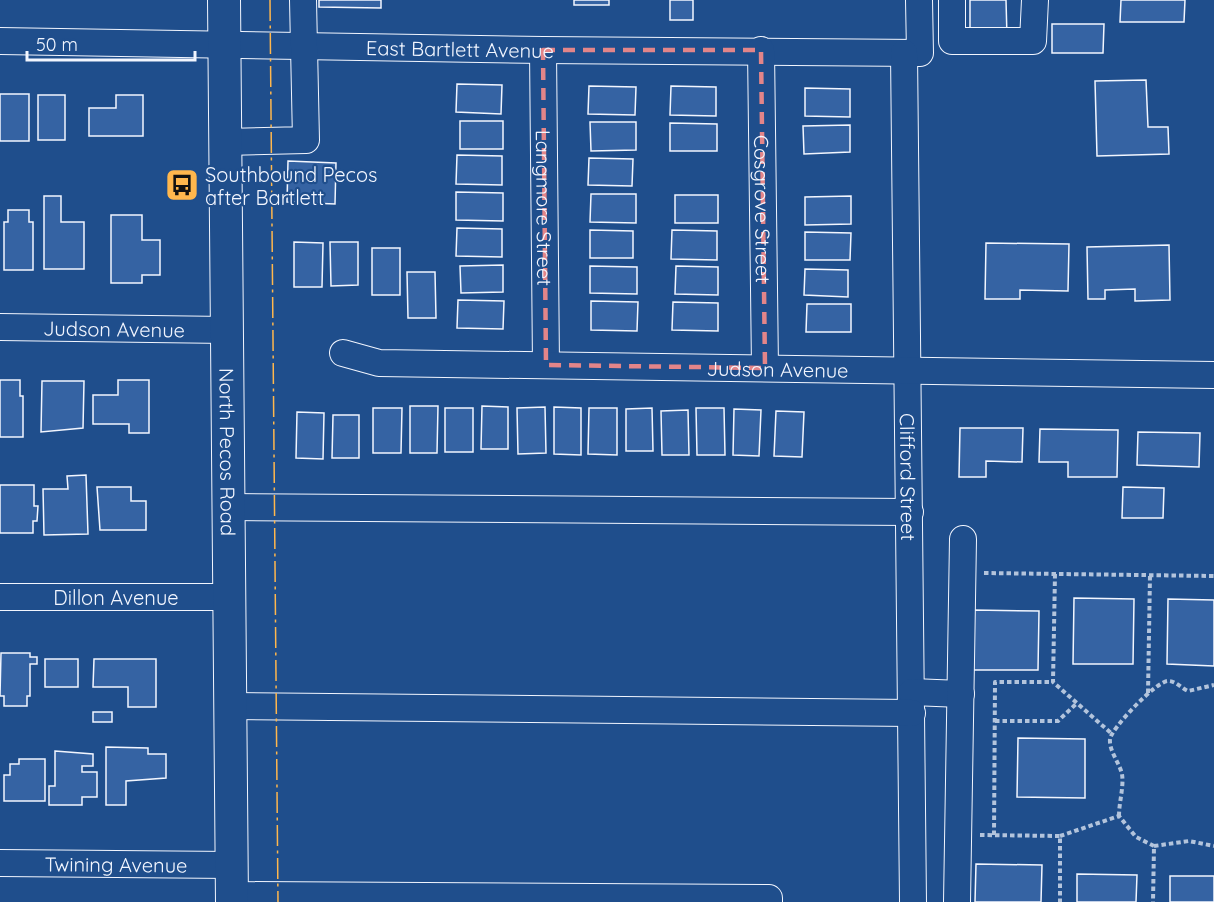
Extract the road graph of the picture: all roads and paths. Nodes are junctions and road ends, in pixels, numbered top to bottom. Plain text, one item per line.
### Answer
1 (224, 0) edge
2 (303, 0) edge
3 (919, 0) edge
4 (952, 0) edge
5 (1035, 0) edge
6 (0, 41) edge
7 (225, 45) junction
8 (304, 47) junction
9 (543, 50) junction
10 (761, 50) junction
11 (912, 53) junction
12 (225, 142) junction
13 (0, 327) edge
14 (227, 330) junction
15 (343, 353) dead end
16 (546, 365) junction
17 (765, 368) junction
18 (908, 369) junction
19 (1214, 375) edge
20 (229, 507) junction
21 (910, 513) junction
22 (963, 539) dead end
23 (963, 573) junction
24 (1055, 574) junction
25 (1150, 575) junction
26 (1214, 576) edge
27 (0, 597) edge
28 (230, 597) junction
29 (1053, 682) junction
30 (1214, 685) edge
31 (1148, 693) junction
32 (961, 694) junction
33 (912, 702) junction
34 (1077, 703) junction
35 (231, 706) junction
36 (995, 721) junction
37 (1112, 734) junction
38 (1119, 816) junction
39 (958, 834) junction
40 (994, 835) junction
41 (1060, 836) junction
42 (1154, 846) junction
43 (1214, 846) edge
44 (0, 862) edge
45 (232, 887) edge
46 (386, 899) edge
47 (584, 900) edge
48 (769, 902) edge
49 (913, 902) edge
50 (957, 902) edge
51 (1060, 902) edge
52 (1153, 902) edge

1 - 7 main road, North Pecos Road
2 - 8 street
3 - 11 street, Clifford Street
4 - 5 street
6 - 7 street, East Bartlett Avenue
7 - 8 street, East Bartlett Avenue
7 - 12 main road, North Pecos Road
8 - 9 street, East Bartlett Avenue
8 - 12 street
9 - 10 street, East Bartlett Avenue
9 - 16 street, Langmore Street
10 - 11 street, East Bartlett Avenue
10 - 17 street, Cosgrove Street
11 - 18 street, Clifford Street
12 - 14 main road, North Pecos Road
13 - 14 street, Judson Avenue
14 - 20 main road, North Pecos Road
15 - 16 street, Judson Avenue
16 - 17 street, Judson Avenue
17 - 18 street, Judson Avenue
18 - 19 street, Judson Avenue
18 - 21 street, Clifford Street
20 - 21 street
20 - 28 main road, North Pecos Road
21 - 33 street, Clifford Street
22 - 23 street
23 - 24 path
23 - 32 street
24 - 25 path
24 - 29 path
25 - 26 path
25 - 31 path
27 - 28 street, Dillon Avenue
28 - 35 main road, North Pecos Road
29 - 34 path
29 - 36 path
30 - 31 path
31 - 37 path
32 - 33 street
32 - 39 street
33 - 35 street
33 - 49 street, Clifford Street
34 - 36 path
34 - 37 path
35 - 45 main road, North Pecos Road
36 - 40 path
37 - 38 path
38 - 41 path
38 - 42 path
39 - 40 path
39 - 50 street
40 - 41 path
41 - 51 path
42 - 43 path
42 - 52 path
44 - 45 street, Twining Avenue
45 - 46 street, Twining Avenue
46 - 47 street, Twining Avenue
47 - 48 street, Twining Avenue

